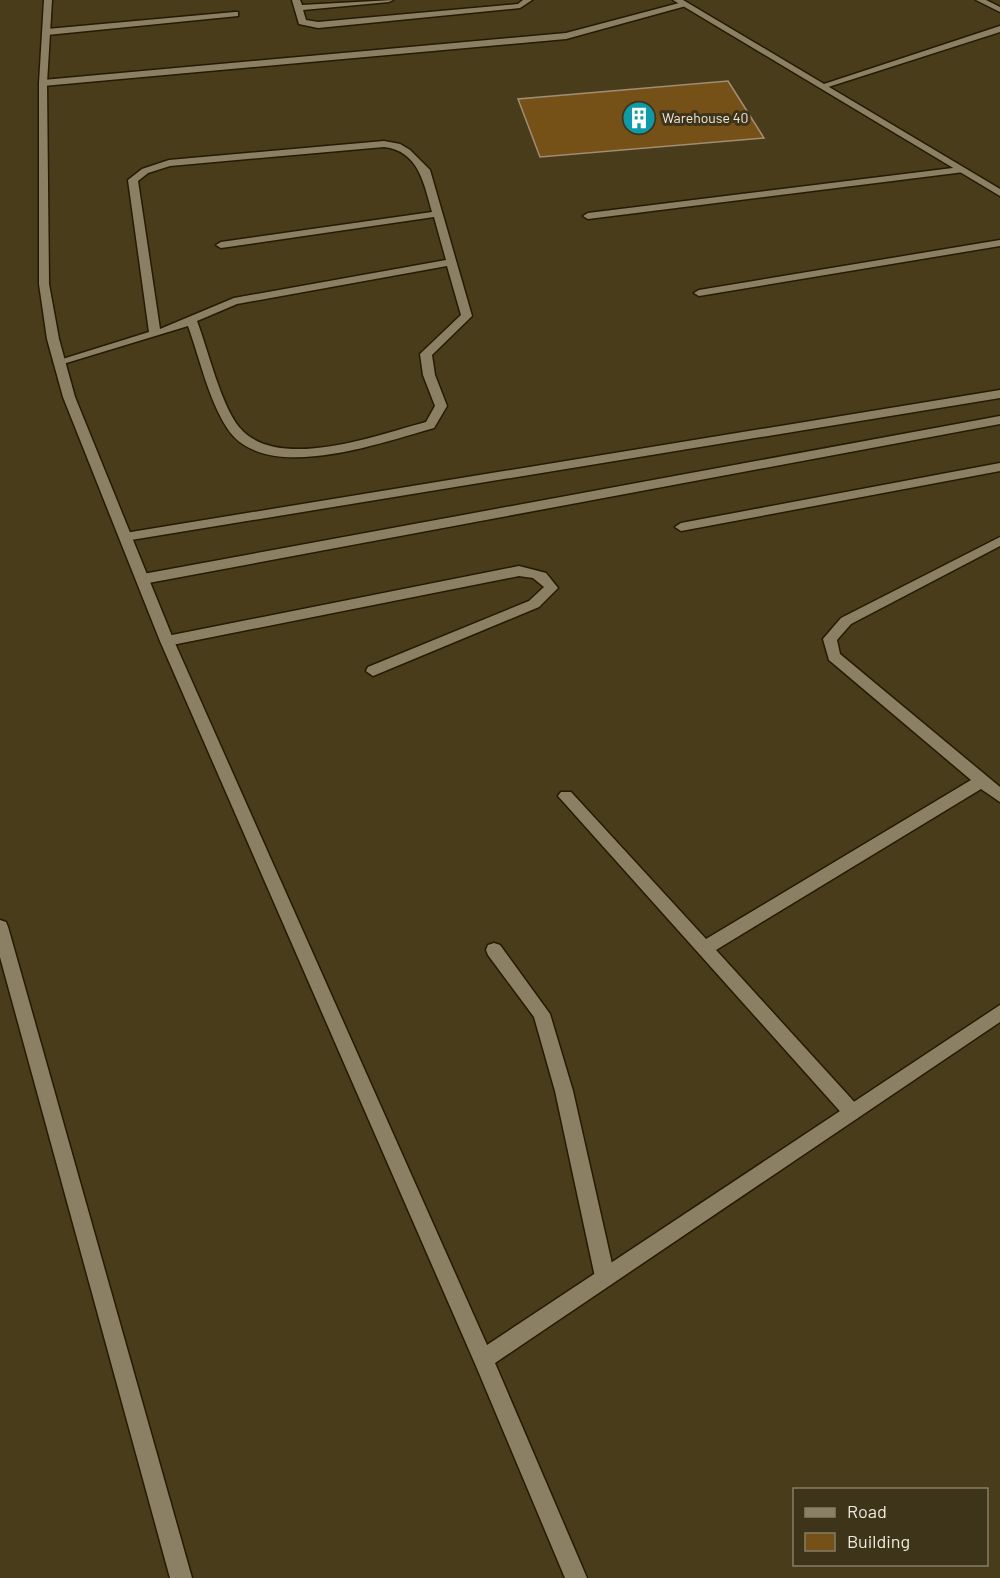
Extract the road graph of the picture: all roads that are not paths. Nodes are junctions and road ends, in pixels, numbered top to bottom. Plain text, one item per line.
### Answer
1 (48, 0) edge
2 (389, 0) edge
3 (528, 0) edge
4 (980, 0) edge
5 (680, 2) edge
6 (297, 4) edge
7 (1000, 10) edge
8 (235, 14) dead end
9 (1000, 29) edge
10 (46, 32) junction
11 (43, 83) junction
12 (822, 86) junction
13 (961, 170) junction
14 (1000, 193) edge
15 (437, 214) junction
16 (588, 216) dead end
17 (1000, 243) edge
18 (221, 245) dead end
19 (450, 262) junction
20 (699, 293) dead end
21 (191, 320) junction
22 (154, 334) junction
23 (59, 362) junction
24 (1000, 394) edge
25 (1000, 420) edge
26 (1000, 467) edge
27 (681, 527) dead end
28 (125, 537) junction
29 (1000, 541) edge
30 (142, 579) junction
31 (167, 641) junction
32 (373, 671) dead end
33 (980, 782) junction
34 (566, 796) dead end
35 (1000, 796) edge
36 (1, 932) edge
37 (494, 950) dead end
38 (704, 950) junction
39 (1000, 1013) edge
40 (852, 1112) junction
41 (605, 1277) junction
42 (483, 1359) junction
43 (181, 1578) edge
44 (576, 1578) edge

1 - 10 street
2 - 6 street
3 - 6 street
4 - 7 street
5 - 11 street
5 - 12 street
8 - 10 street
9 - 12 street
10 - 11 street
11 - 23 street
12 - 13 street
13 - 14 street
13 - 16 street
15 - 18 street
15 - 19 street
15 - 22 street
17 - 20 street
19 - 21 street
19 - 21 street
21 - 22 street
22 - 23 street
23 - 28 street
24 - 28 street
25 - 30 street
26 - 27 street
28 - 30 street
29 - 33 street
30 - 31 street
31 - 32 street
31 - 42 street
33 - 35 street
33 - 38 street
34 - 38 street
36 - 43 street
37 - 41 street
38 - 40 street
39 - 40 street
40 - 41 street
41 - 42 street
42 - 44 street

